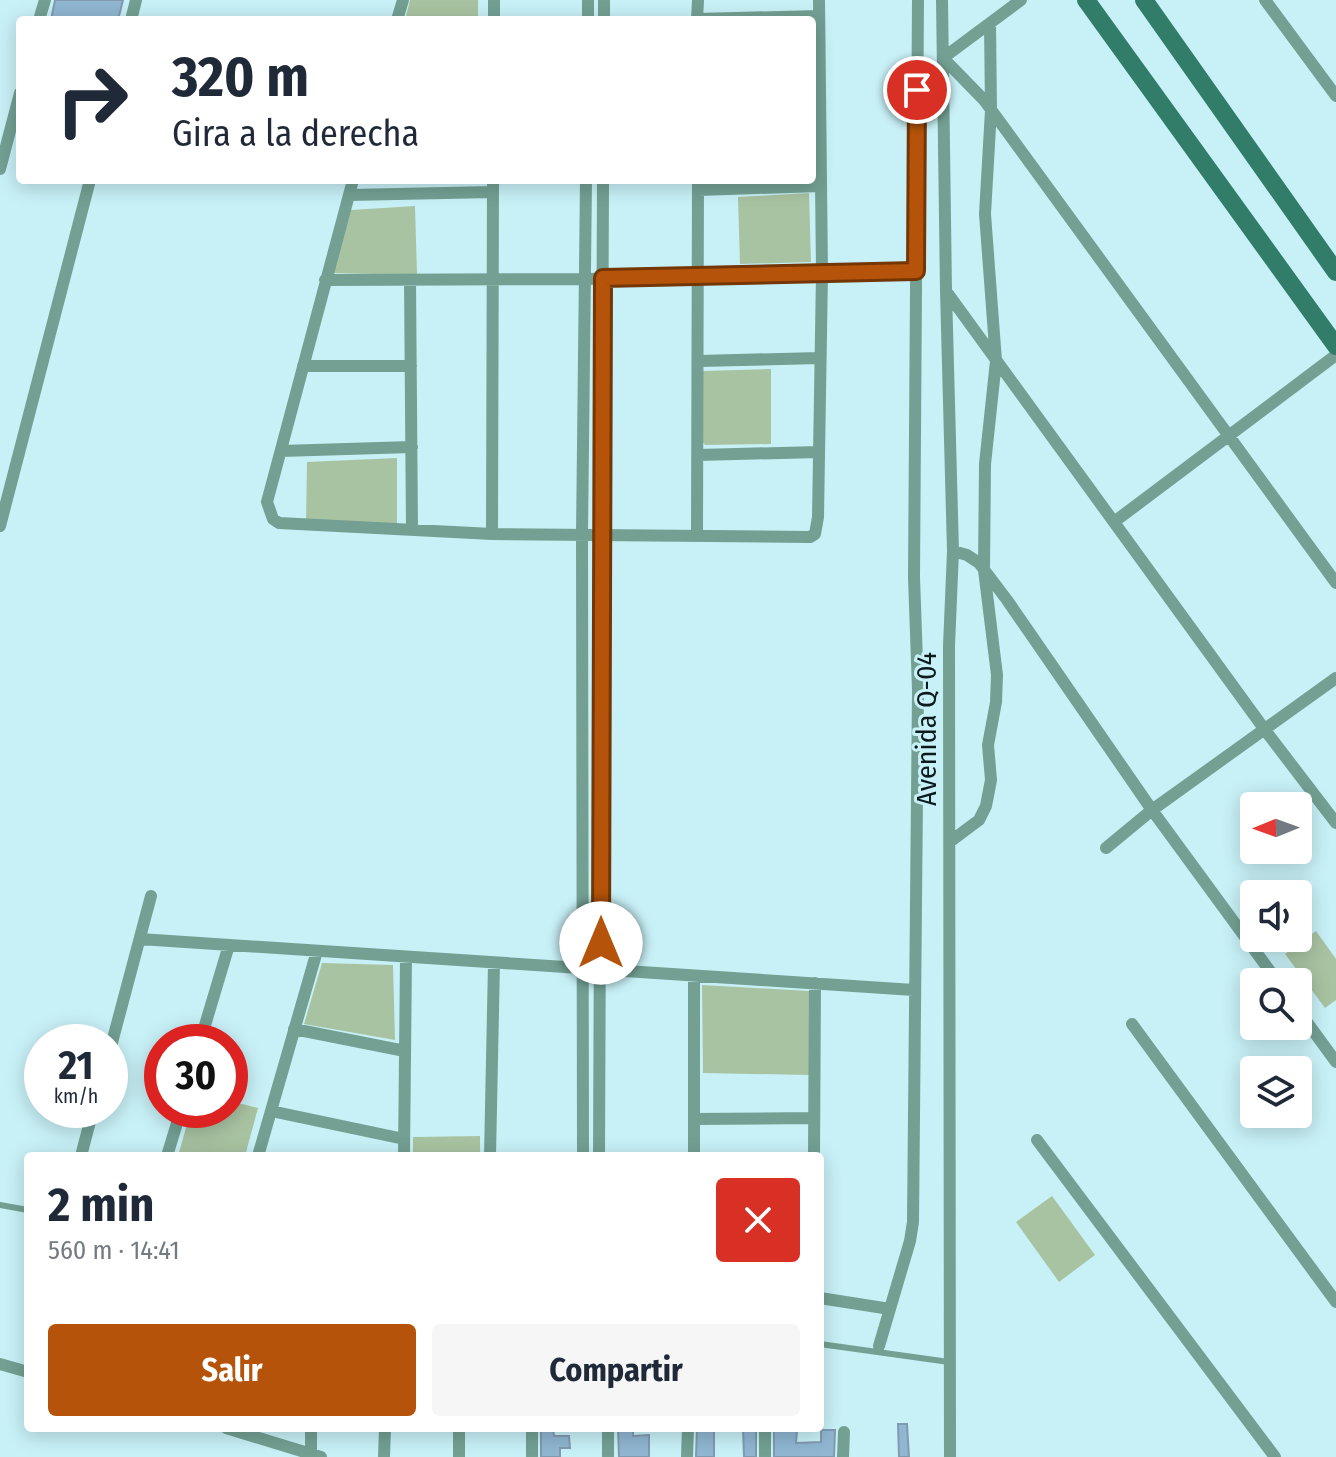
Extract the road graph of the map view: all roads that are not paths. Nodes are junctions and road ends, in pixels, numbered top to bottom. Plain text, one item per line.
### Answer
1 (819, 0) edge
2 (918, 0) edge
3 (942, 0) edge
4 (1021, 0) edge
5 (1086, 0) edge
6 (1144, 0) edge
7 (1265, 0) edge
8 (816, 16) edge
9 (819, 16) junction
10 (990, 23) junction
11 (943, 58) junction
12 (1336, 96) edge
13 (816, 101) edge
14 (16, 108) edge
15 (991, 110) junction
16 (0, 169) edge
17 (89, 184) edge
18 (352, 184) edge
19 (586, 184) edge
20 (603, 184) edge
21 (698, 185) edge
22 (493, 186) edge
23 (820, 186) junction
24 (349, 195) junction
25 (916, 271) junction
26 (1336, 272) edge
27 (822, 273) junction
28 (699, 276) junction
29 (603, 278) junction
30 (492, 279) junction
31 (586, 279) junction
32 (325, 280) junction
33 (410, 280) junction
34 (946, 291) junction
35 (1336, 346) edge
36 (1336, 355) edge
37 (819, 358) junction
38 (699, 361) junction
39 (996, 361) junction
40 (303, 366) junction
41 (411, 366) junction
42 (1229, 436) junction
43 (412, 447) junction
44 (281, 451) junction
45 (819, 452) junction
46 (698, 455) junction
47 (1114, 522) junction
48 (0, 526) edge
49 (412, 530) junction
50 (492, 534) junction
51 (582, 534) junction
52 (602, 535) junction
53 (697, 535) junction
54 (953, 551) junction
55 (984, 570) junction
56 (1336, 583) edge
57 (601, 623) junction
58 (578, 624) junction
59 (1336, 678) edge
60 (1265, 730) junction
61 (1152, 810) junction
62 (1336, 823) edge
63 (951, 841) junction
64 (1106, 848) dead end
65 (577, 887) junction
66 (601, 888) junction
67 (151, 896) dead end
68 (140, 939) junction
69 (229, 945) junction
70 (317, 951) junction
71 (406, 957) junction
72 (494, 963) junction
73 (1268, 968) edge
74 (583, 970) junction
75 (601, 970) junction
76 (694, 976) junction
77 (815, 983) junction
78 (914, 990) junction
79 (117, 1024) edge
80 (205, 1024) edge
81 (1132, 1024) dead end
82 (294, 1029) junction
83 (1312, 1029) edge
84 (405, 1051) junction
85 (1336, 1062) edge
86 (271, 1111) junction
87 (814, 1118) junction
88 (694, 1119) junction
89 (88, 1128) edge
90 (176, 1128) edge
91 (404, 1139) junction
92 (1037, 1140) dead end
93 (82, 1152) edge
94 (168, 1152) edge
95 (259, 1152) edge
96 (404, 1152) edge
97 (490, 1152) edge
98 (583, 1152) edge
99 (599, 1152) edge
100 (694, 1152) edge
101 (814, 1152) edge
102 (0, 1205) edge
103 (24, 1209) edge
104 (824, 1299) edge
105 (1336, 1302) edge
106 (890, 1309) junction
107 (824, 1345) edge
108 (879, 1346) dead end
109 (949, 1362) junction
110 (0, 1364) edge
111 (24, 1371) edge
112 (239, 1432) edge
113 (312, 1432) edge
114 (385, 1432) edge
115 (459, 1432) edge
116 (532, 1432) edge
117 (608, 1432) edge
118 (688, 1432) edge
119 (765, 1432) edge
120 (844, 1432) dead end
121 (316, 1456) edge
122 (384, 1457) edge
123 (459, 1457) edge
124 (532, 1457) edge
125 (608, 1457) edge
126 (687, 1457) edge
127 (765, 1457) edge
128 (843, 1457) edge
129 (950, 1457) edge
130 (1275, 1457) edge

1 - 9 street
2 - 25 street
3 - 11 street, Avenida Q-04
4 - 10 street
5 - 35 street
6 - 26 street
7 - 12 street
8 - 9 street
9 - 13 street
10 - 11 street
10 - 15 street
11 - 15 street
11 - 34 street, Avenida Q-04
13 - 23 street
14 - 16 street
15 - 39 street
15 - 42 street
17 - 48 street
18 - 24 street
19 - 31 street
20 - 29 street
21 - 23 street
21 - 28 street
22 - 24 street
22 - 30 street
23 - 27 street
24 - 32 street
25 - 27 street
25 - 78 street
27 - 28 street
27 - 37 street
28 - 29 street
28 - 38 street
29 - 31 street
29 - 52 street
30 - 31 street
30 - 33 street
30 - 50 street
31 - 51 street
32 - 33 street
32 - 40 street
33 - 41 street
34 - 39 street
34 - 54 street, Avenida Q-04
36 - 42 street
37 - 38 street
37 - 45 street
38 - 46 street
39 - 47 street
39 - 55 street
40 - 41 street
40 - 44 street
41 - 43 street
42 - 47 street
42 - 56 street
43 - 44 street
43 - 49 street
44 - 49 street
45 - 46 street
45 - 53 street
46 - 53 street
47 - 60 street
49 - 50 street
50 - 51 street
51 - 52 street
51 - 58 street
52 - 53 street
52 - 57 street
54 - 55 street
54 - 63 street, Avenida Q-04
55 - 61 street
55 - 63 street
57 - 58 street
57 - 66 street
58 - 65 street
59 - 60 street
60 - 61 street
60 - 62 street
61 - 64 street
61 - 73 street
63 - 109 street, Avenida Q-04
65 - 66 street
65 - 74 street
66 - 75 street
67 - 68 street
68 - 69 street
68 - 79 street
69 - 70 street
69 - 80 street
70 - 71 street
70 - 82 street
71 - 72 street
71 - 84 street
72 - 74 street
72 - 97 street
74 - 75 street
74 - 98 street
75 - 76 street
75 - 99 street
76 - 77 street
76 - 88 street
77 - 78 street
77 - 87 street
78 - 106 street
81 - 105 street
82 - 84 street
82 - 86 street
83 - 85 street
84 - 91 street
86 - 91 street
86 - 95 street
87 - 88 street
87 - 101 street
88 - 100 street
89 - 93 street
90 - 94 street
91 - 96 street
92 - 130 street
102 - 103 lane
104 - 106 street
106 - 108 street
107 - 109 lane
109 - 129 street, Avenida Q-04
110 - 111 street
112 - 121 street
113 - 121 street
114 - 122 street
115 - 123 street
116 - 124 street
117 - 125 street
118 - 126 street
119 - 127 street
120 - 128 street

